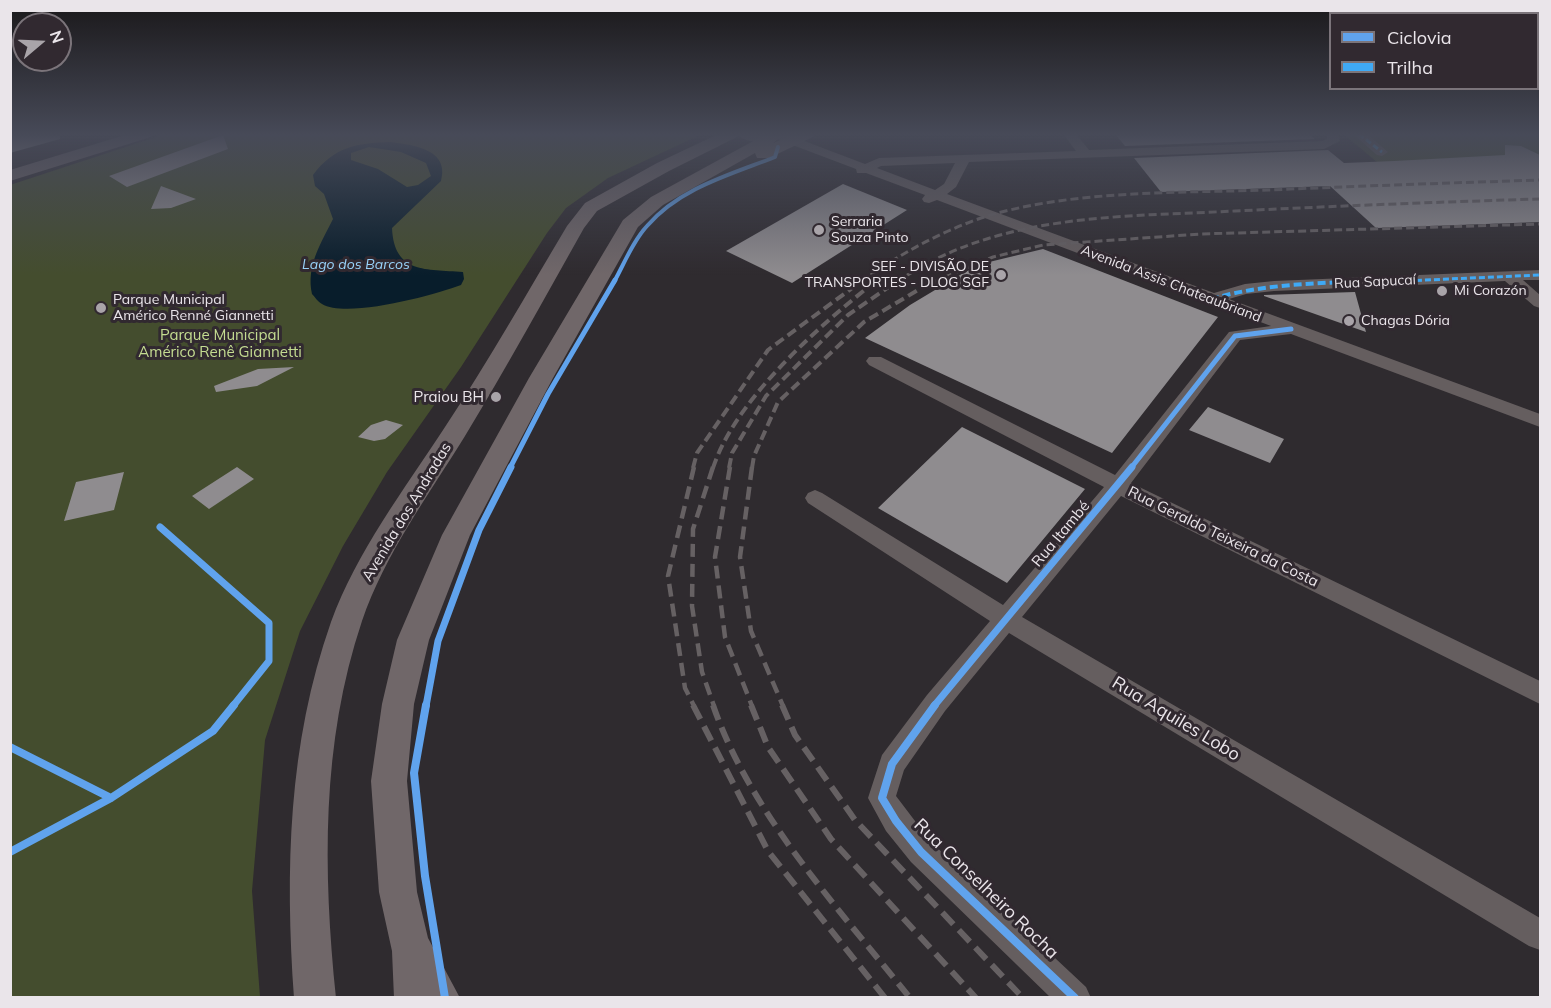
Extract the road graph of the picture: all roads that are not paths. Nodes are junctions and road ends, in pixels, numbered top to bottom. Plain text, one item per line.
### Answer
1 (638, 181) edge
2 (693, 181) edge
3 (872, 181) edge
4 (876, 181) edge
5 (953, 181) edge
6 (1540, 274) edge
7 (1508, 276) junction
8 (1215, 300) junction
9 (1540, 303) edge
10 (1291, 329) junction
11 (1235, 336) junction
12 (875, 361) dead end
13 (1540, 421) edge
14 (1118, 485) junction
15 (815, 498) dead end
16 (1006, 619) junction
17 (1540, 693) edge
18 (882, 798) joint
19 (1540, 935) edge
20 (410, 945) junction
21 (315, 998) edge
22 (414, 998) edge
23 (439, 998) edge
24 (1075, 998) edge

1 - 21 main road, Avenida dos Andradas
2 - 20 main road, Avenida dos Andradas
3 - 5 street
4 - 8 street, Avenida Assis Chateaubriand
6 - 7 street, Rua Sapucaí
7 - 8 street, Rua Sapucaí
7 - 9 street
8 - 10 street, Avenida Assis Chateaubriand
8 - 11 street
10 - 11 street
10 - 13 street, Avenida Assis Chateaubriand
11 - 14 street, Rua Itambé
12 - 14 street, Rua Geraldo Teixeira da Costa
14 - 16 street, Rua Itambé
14 - 17 street, Rua Geraldo Teixeira da Costa
15 - 16 street, Rua Aquiles Lobo
16 - 18 street, Rua Itambé
16 - 19 street, Rua Aquiles Lobo
18 - 24 street, Rua Conselheiro Rocha
20 - 22 main road
20 - 23 main road, Avenida dos Andradas

